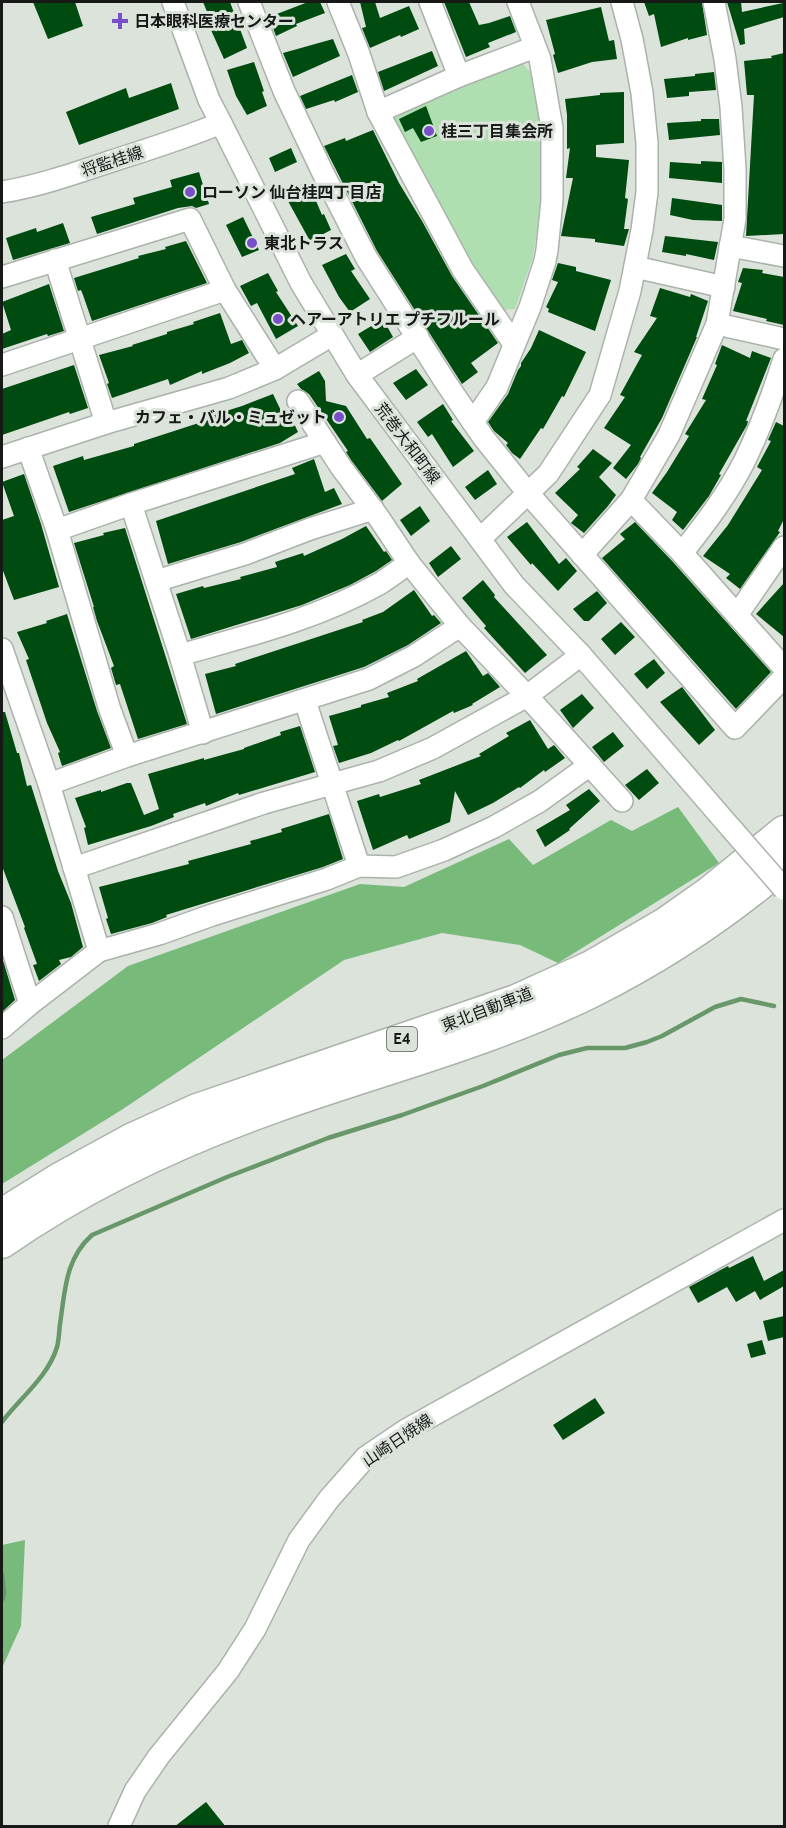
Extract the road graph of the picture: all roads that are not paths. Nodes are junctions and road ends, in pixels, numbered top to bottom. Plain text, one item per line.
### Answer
1 (173, 2) edge
2 (249, 2) edge
3 (338, 2) edge
4 (429, 2) edge
5 (518, 2) edge
6 (622, 2) edge
7 (714, 2) edge
8 (535, 47) junction
9 (459, 76) junction
10 (378, 112) junction
11 (221, 123) junction
12 (2, 192) edge
13 (730, 246) junction
14 (784, 256) edge
15 (55, 260) junction
16 (635, 267) junction
17 (2, 277) edge
18 (724, 286) junction
19 (225, 290) junction
20 (717, 324) junction
21 (332, 335) junction
22 (80, 337) junction
23 (418, 337) junction
24 (784, 339) edge
25 (514, 344) junction
26 (784, 359) edge
27 (2, 365) edge
28 (275, 369) junction
29 (357, 375) junction
30 (298, 401) dead end
31 (473, 422) junction
32 (106, 423) junction
33 (325, 442) junction
34 (28, 448) junction
35 (2, 457) edge
36 (528, 492) junction
37 (631, 500) junction
38 (131, 504) junction
39 (373, 509) junction
40 (57, 530) junction
41 (480, 539) junction
42 (784, 547) edge
43 (682, 553) junction
44 (582, 555) junction
45 (409, 563) junction
46 (156, 581) junction
47 (737, 615) junction
48 (460, 626) junction
49 (2, 649) edge
50 (180, 654) junction
51 (581, 655) junction
52 (784, 668) edge
53 (784, 677) edge
54 (8, 688) edge
55 (528, 696) junction
56 (305, 701) junction
57 (203, 733) junction
58 (127, 756) junction
59 (590, 765) junction
60 (49, 784) junction
61 (333, 785) junction
62 (622, 801) dead end
63 (784, 831) edge
64 (784, 865) edge
65 (359, 866) junction
66 (74, 868) junction
67 (784, 889) edge
68 (2, 917) edge
69 (99, 951) junction
70 (30, 1004) junction
71 (2, 1029) edge
72 (2, 1214) edge
73 (784, 1220) edge
74 (2, 1243) edge
75 (119, 1827) edge

1 - 11 street, 荒巻大和町線
2 - 23 street
3 - 10 street
4 - 9 street
5 - 8 street
6 - 16 street
7 - 13 street
8 - 9 street
8 - 25 street
9 - 10 street
10 - 25 street
11 - 12 street, 将監桂線
11 - 21 street, 荒巻大和町線
13 - 14 street
13 - 18 street
15 - 17 street
15 - 19 street
15 - 22 street
16 - 18 street
16 - 36 street
18 - 20 street
19 - 22 street
19 - 28 street
20 - 24 street
20 - 37 street
21 - 28 street
21 - 29 street, 荒巻大和町線
22 - 27 street
22 - 32 street
23 - 29 street
23 - 31 street
25 - 31 street
26 - 43 street
28 - 32 street
29 - 41 street, 荒巻大和町線
30 - 33 street
31 - 36 street
32 - 34 street
33 - 38 street
33 - 39 street
34 - 35 street
34 - 40 street
36 - 41 street
36 - 44 street
37 - 43 street
37 - 44 street
38 - 40 street
38 - 46 street
39 - 45 street
39 - 46 street
40 - 58 street
41 - 51 street, 荒巻大和町線
42 - 47 street
43 - 47 street
44 - 53 street
45 - 48 street
45 - 50 street
46 - 50 street
47 - 52 street
48 - 55 street
48 - 56 street
49 - 54 street
50 - 57 street
51 - 55 street
51 - 67 street, 荒巻大和町線, bridge
54 - 60 street
55 - 59 street
55 - 61 street
56 - 57 street
56 - 61 street
57 - 58 street
58 - 60 street
59 - 62 street
59 - 65 street
60 - 66 street
61 - 65 street
61 - 66 street
63 - 72 highway, 東北自動車道 / E4
64 - 74 highway, 東北自動車道 / E4
65 - 69 street
66 - 69 street
68 - 70 street
69 - 70 street
70 - 71 street
73 - 75 street, 山崎日焼線

